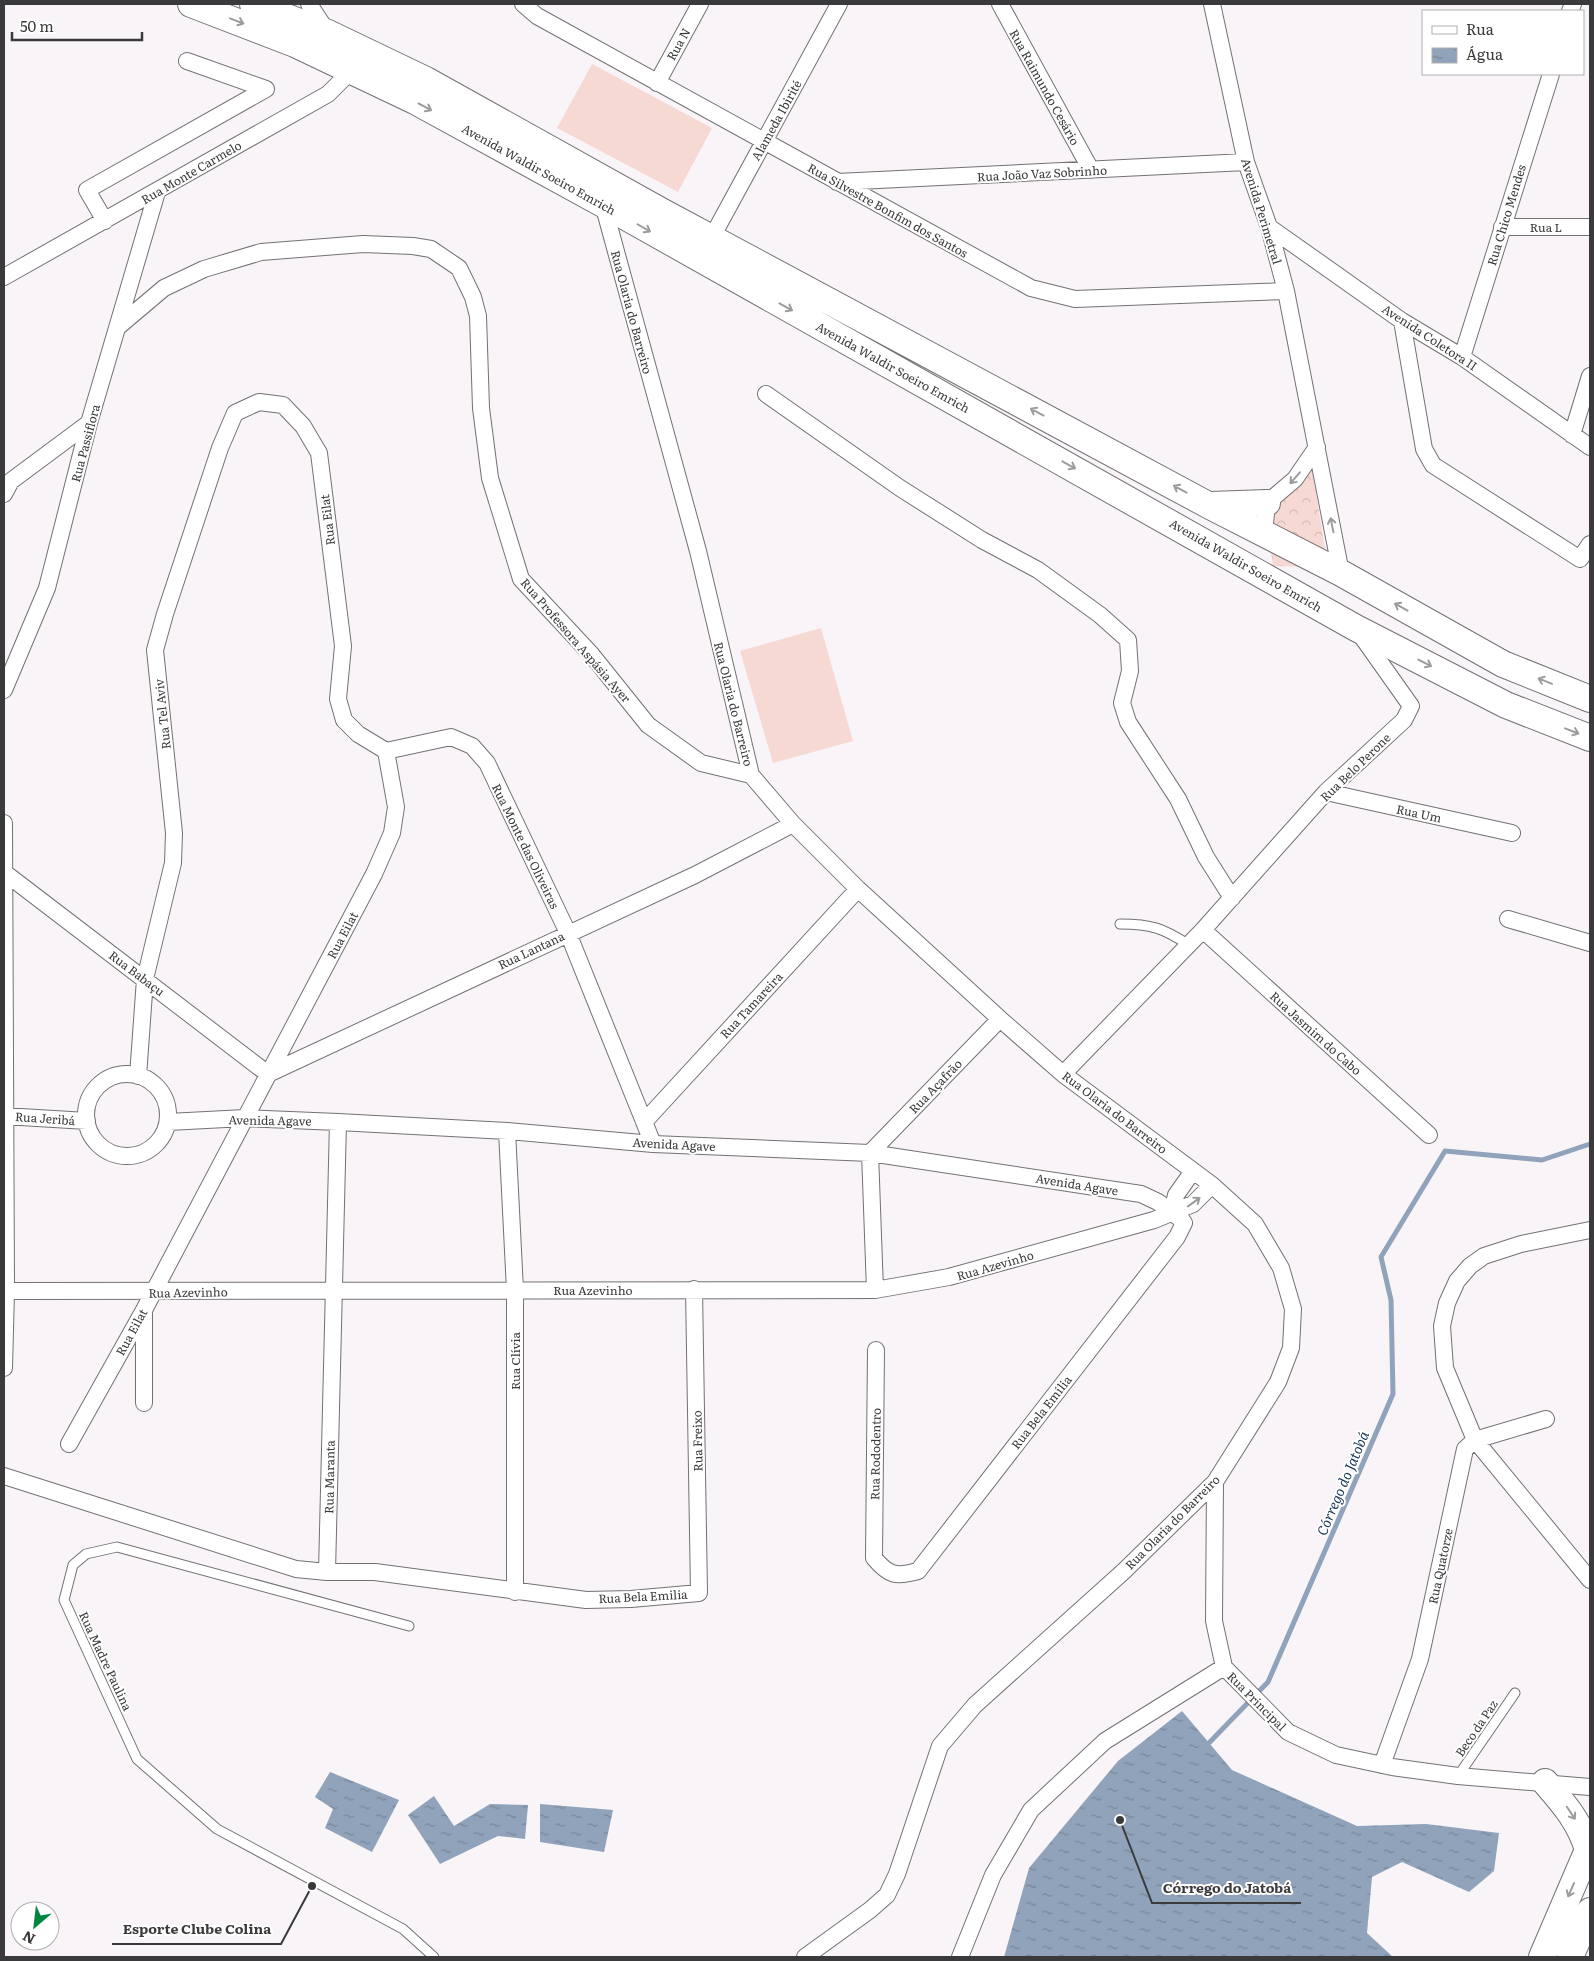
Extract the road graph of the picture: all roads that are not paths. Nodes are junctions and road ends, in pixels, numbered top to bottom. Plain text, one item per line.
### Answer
1 (191, 4) edge
2 (253, 4) edge
3 (309, 4) edge
4 (523, 4) edge
5 (700, 4) edge
6 (840, 4) edge
7 (1000, 4) edge
8 (1212, 4) edge
9 (540, 10) edge
10 (328, 32) junction
11 (356, 60) junction
12 (186, 61) dead end
13 (1551, 75) edge
14 (657, 84) junction
15 (764, 143) junction
16 (1246, 162) junction
17 (1091, 170) junction
18 (837, 182) junction
19 (157, 192) junction
20 (607, 193) junction
21 (105, 221) junction
22 (1269, 227) junction
23 (1502, 227) junction
24 (1590, 227) edge
25 (712, 237) junction
26 (4, 277) edge
27 (1286, 291) junction
28 (1402, 321) junction
29 (119, 326) junction
30 (1462, 357) junction
31 (1590, 376) edge
32 (766, 394) dead end
33 (283, 405) joint
34 (89, 423) junction
35 (1572, 435) junction
36 (1317, 448) junction
37 (1590, 448) edge
38 (4, 494) edge
39 (1267, 502) junction
40 (1210, 506) junction
41 (1264, 534) junction
42 (1590, 544) edge
43 (1341, 573) junction
44 (1272, 579) junction
45 (1356, 628) junction
46 (4, 690) edge
47 (1590, 699) edge
48 (1590, 738) edge
49 (386, 751) junction
50 (751, 775) junction
51 (1326, 792) junction
52 (4, 823) edge
53 (793, 824) junction
54 (1512, 833) dead end
55 (5, 873) edge
56 (858, 889) junction
57 (1232, 898) junction
58 (1508, 920) dead end
59 (1120, 924) dead end
60 (1203, 930) junction
61 (568, 933) junction
62 (1590, 943) edge
63 (1189, 945) junction
64 (145, 979) junction
65 (1000, 1019) junction
66 (268, 1074) junction
67 (1063, 1074) junction
68 (138, 1076) junction
69 (4, 1116) edge
70 (245, 1118) junction
71 (87, 1121) junction
72 (168, 1122) junction
73 (338, 1122) junction
74 (644, 1122) junction
75 (507, 1131) junction
76 (1429, 1135) dead end
77 (653, 1144) junction
78 (870, 1153) junction
79 (1193, 1171) junction
80 (1212, 1185) junction
81 (1172, 1213) junction
82 (1590, 1230) edge
83 (694, 1289) junction
84 (333, 1290) junction
85 (515, 1290) junction
86 (875, 1290) junction
87 (5, 1291) edge
88 (152, 1292) junction
89 (144, 1310) junction
90 (876, 1350) dead end
91 (4, 1368) edge
92 (144, 1403) dead end
93 (1546, 1419) dead end
94 (1475, 1440) junction
95 (69, 1444) dead end
96 (4, 1476) edge
97 (1215, 1482) junction
98 (874, 1558) joint
99 (327, 1572) junction
100 (1590, 1580) edge
101 (515, 1592) junction
102 (699, 1593) joint
103 (410, 1626) dead end
104 (1224, 1666) junction
105 (1515, 1693) dead end
106 (1382, 1765) junction
107 (1458, 1776) junction
108 (1545, 1782) junction
109 (1590, 1787) edge
110 (1589, 1848) edge
111 (1590, 1911) edge
112 (434, 1957) edge
113 (805, 1957) edge
114 (960, 1957) edge
115 (1542, 1957) edge
116 (1570, 1957) edge

1 -> 11 main road, Avenida Waldir Soeiro Emrich
2 - 10 main road, Avenida Waldir Soeiro Emrich
3 - 10 street
4 - 9 street, Rua Silvestre Bonfim dos Santos
5 - 14 street, Rua N
6 - 15 street, Alameda Ibirité
7 - 17 street, Rua Raimundo Cesário
8 - 16 street, Avenida Perimetral
9 - 14 street, Rua Silvestre Bonfim dos Santos
10 - 11 main road, Avenida Waldir Soeiro Emrich
11 - 19 street, Rua Monte Carmelo
11 - 20 main road, Avenida Waldir Soeiro Emrich
12 - 21 street
13 - 23 street, Rua Chico Mendes
14 - 15 street, Rua Silvestre Bonfim dos Santos
15 - 18 street, Rua Silvestre Bonfim dos Santos
15 - 25 street, Alameda Ibirité
16 - 17 street, Rua João Vaz Sobrinho
16 - 22 street, Avenida Perimetral
17 - 18 street, Rua João Vaz Sobrinho
18 - 27 street, Rua Silvestre Bonfim dos Santos
19 - 21 street, Rua Monte Carmelo
19 - 29 street, Rua Passiflora
20 - 25 main road, Avenida Waldir Soeiro Emrich
20 -> 44 main road, Avenida Waldir Soeiro Emrich
20 - 50 street, Rua Olaria do Barreiro
21 - 26 street, Rua Monte Carmelo
22 - 27 street, Avenida Perimetral
22 - 28 street, Avenida Coletora II
23 - 24 street, Rua L
23 - 30 street, Rua Chico Mendes
40 -> 25 main road, Avenida Waldir Soeiro Emrich
27 - 36 street, Avenida Perimetral
28 - 30 street, Avenida Coletora II
28 - 42 street
29 - 34 street, Rua Passiflora
29 - 50 street, Rua Professora Aspásia Ayer
30 - 35 street, Avenida Coletora II
31 - 35 street
32 - 57 street
33 - 49 street, Rua Eilat
33 - 64 street, Rua Tel Aviv
34 - 38 street
34 - 46 street, Rua Passiflora
35 - 37 street, Avenida Coletora II
36 -> 39 street
43 -> 36 street, Avenida Perimetral
39 - 40 main road
39 - 41 street
40 - 41 main road, Avenida Waldir Soeiro Emrich
41 - 43 main road, Avenida Waldir Soeiro Emrich
41 - 44 main road
43 - 44 main road
47 -> 43 main road, Avenida Waldir Soeiro Emrich
44 - 45 main road, Avenida Waldir Soeiro Emrich
45 -> 48 main road, Avenida Waldir Soeiro Emrich
45 - 51 street, Rua Belo Perone
49 - 61 street, Rua Monte das Oliveiras
49 - 66 street, Rua Eilat
50 - 53 street, Rua Olaria do Barreiro
51 - 54 street, Rua Um
51 - 57 street, Rua Belo Perone
52 - 55 street
53 - 56 street, Rua Olaria do Barreiro
53 - 61 street, Rua Lantana
55 - 64 street, Rua Babaçu
55 - 69 street
56 - 65 street, Rua Olaria do Barreiro
56 - 74 street, Rua Tamareira
57 - 60 street, Rua Belo Perone
58 - 62 street
59 - 63 lane
60 - 63 street, Rua Belo Perone
60 - 76 street, Rua Jasmim do Cabo
61 - 66 street, Rua Lantana
61 - 74 street, Rua Monte das Oliveiras
63 - 67 street, Rua Belo Perone
64 - 66 street, Rua Babaçu
64 - 68 street, Rua Tel Aviv
65 - 67 street, Rua Olaria do Barreiro
65 - 78 street, Rua Açafrão
66 - 70 street, Rua Eilat
67 - 79 street, Rua Olaria do Barreiro
68 - 71 street
68 - 72 street
69 - 71 street, Rua Jeribá
69 - 87 street
70 - 72 street, Avenida Agave
70 - 73 street, Avenida Agave
70 - 88 street, Rua Eilat
71 - 72 street
73 - 75 street, Avenida Agave
73 - 84 street, Rua Maranta
74 - 77 street, Rua Monte das Oliveiras
75 - 77 street, Avenida Agave
75 - 85 street, Rua Clívia
77 - 78 street, Avenida Agave
78 - 81 street, Avenida Agave
78 - 86 street
79 - 80 street, Rua Olaria do Barreiro
79 - 81 street
81 -> 80 street, Rua Azevinho
80 - 97 street, Rua Olaria do Barreiro
81 - 86 street, Rua Azevinho
81 - 98 street, Rua Bela Emília
82 - 94 street
83 - 85 street, Rua Azevinho
83 - 86 street, Rua Azevinho
83 - 102 street, Rua Freixo
84 - 85 street, Rua Azevinho
84 - 88 street, Rua Azevinho
84 - 99 street, Rua Maranta
85 - 101 street, Rua Clívia
87 - 88 street, Rua Azevinho
87 - 91 street
88 - 89 street, Rua Eilat
89 - 92 street
89 - 95 street, Rua Eilat
90 - 98 street, Rua Rododentro
93 - 94 street
94 - 100 street
94 - 106 street, Rua Quatorze
96 - 99 street
97 - 104 street, Rua Principal
97 - 113 street, Rua Olaria do Barreiro
99 - 101 street
101 - 102 street, Rua Bela Emilia
103 - 112 lane, Rua Madre Paulina
104 - 106 street, Rua Principal
104 - 114 street
105 - 107 lane, Beco da Paz
106 - 107 street, Rua Principal
107 - 108 street, Rua Principal
108 - 109 street, Rua Principal
108 -> 110 main road
110 -> 115 main road
111 - 116 main road

